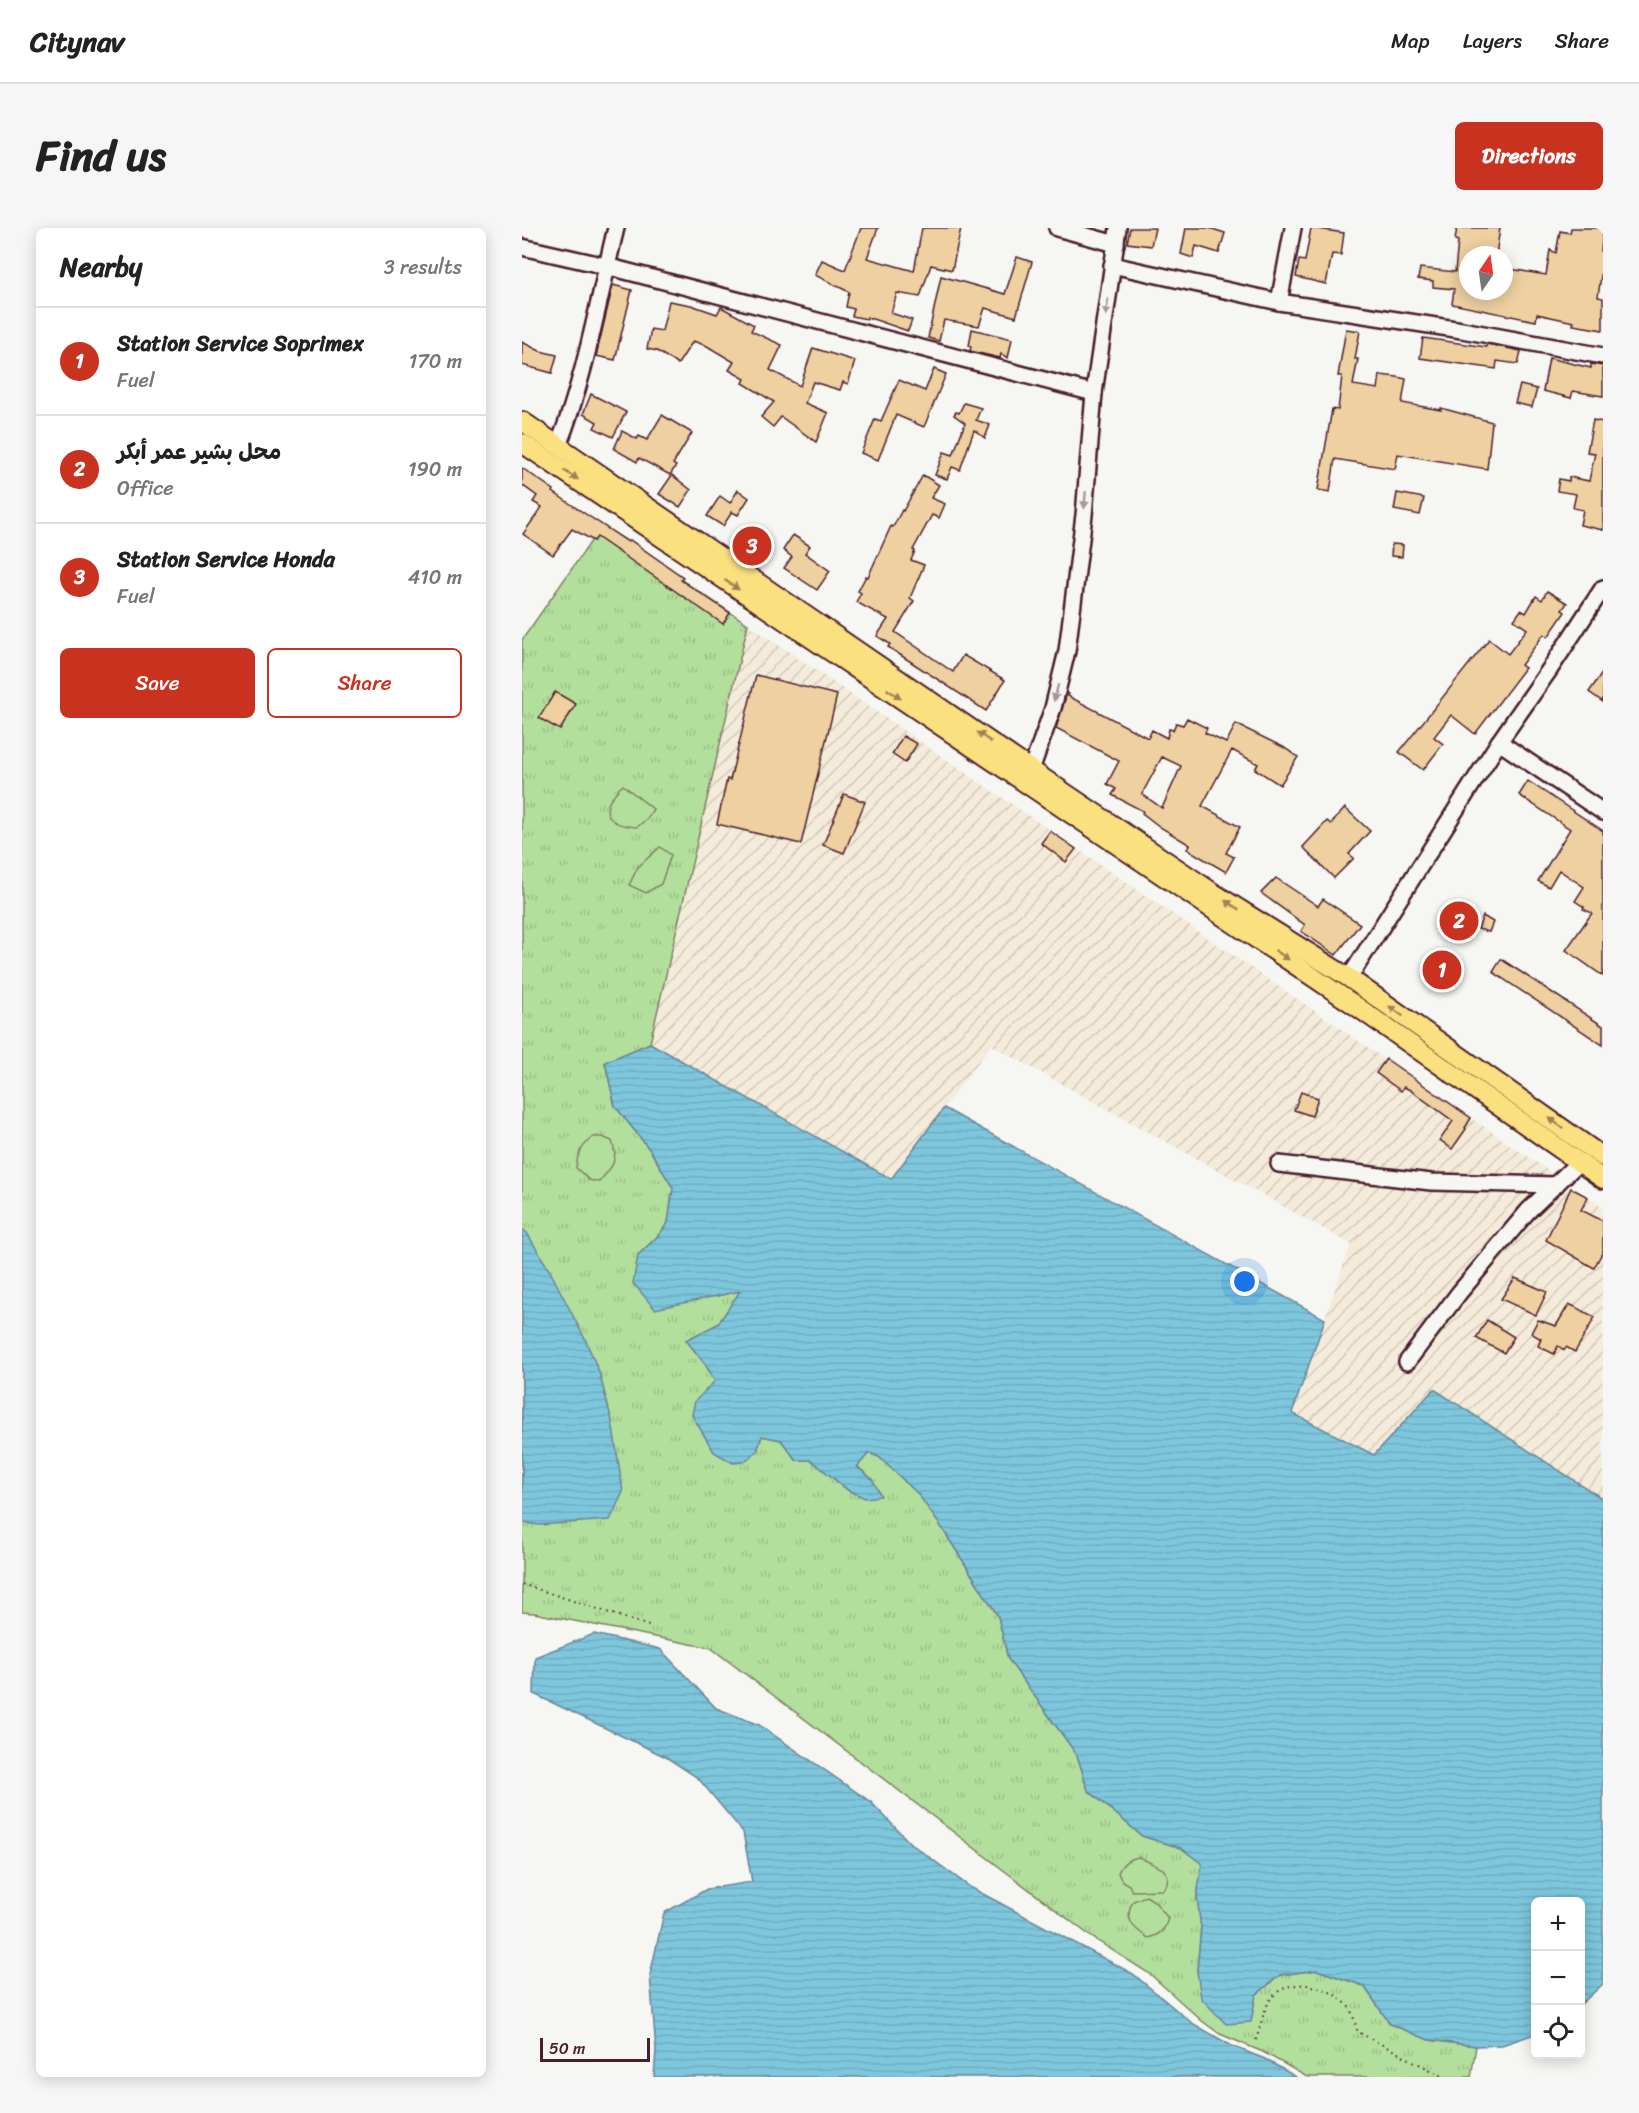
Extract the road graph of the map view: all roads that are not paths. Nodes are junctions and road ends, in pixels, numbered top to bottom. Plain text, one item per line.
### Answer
1 (616, 228) edge
2 (1057, 228) edge
3 (1118, 228) edge
4 (1293, 228) edge
5 (1116, 244) junction
6 (522, 247) edge
7 (606, 266) junction
8 (1112, 266) junction
9 (1279, 302) junction
10 (1603, 356) edge
11 (1094, 393) junction
12 (522, 421) edge
13 (522, 443) edge
14 (558, 446) junction
15 (1603, 588) edge
16 (1499, 742) junction
17 (1028, 776) junction
18 (1603, 812) edge
19 (1349, 978) junction
20 (1603, 1157) edge
21 (1580, 1161) junction
22 (1280, 1164) dead end
23 (1603, 1179) edge
24 (1556, 1185) junction
25 (1407, 1362) dead end

1 - 7 street
2 - 5 street
3 - 5 street
4 - 9 street
5 - 8 street
6 - 7 street
7 - 11 street
7 - 14 street
8 - 9 street
8 -> 11 street
9 - 10 street
11 -> 17 street
12 - 14 main road
13 -> 17 main road
17 -> 14 main road
15 - 16 street
16 - 18 street
16 - 19 street
19 -> 17 main road
17 -> 21 main road
20 -> 19 main road
21 - 23 main road
21 - 24 street
22 - 24 street
24 - 25 street

